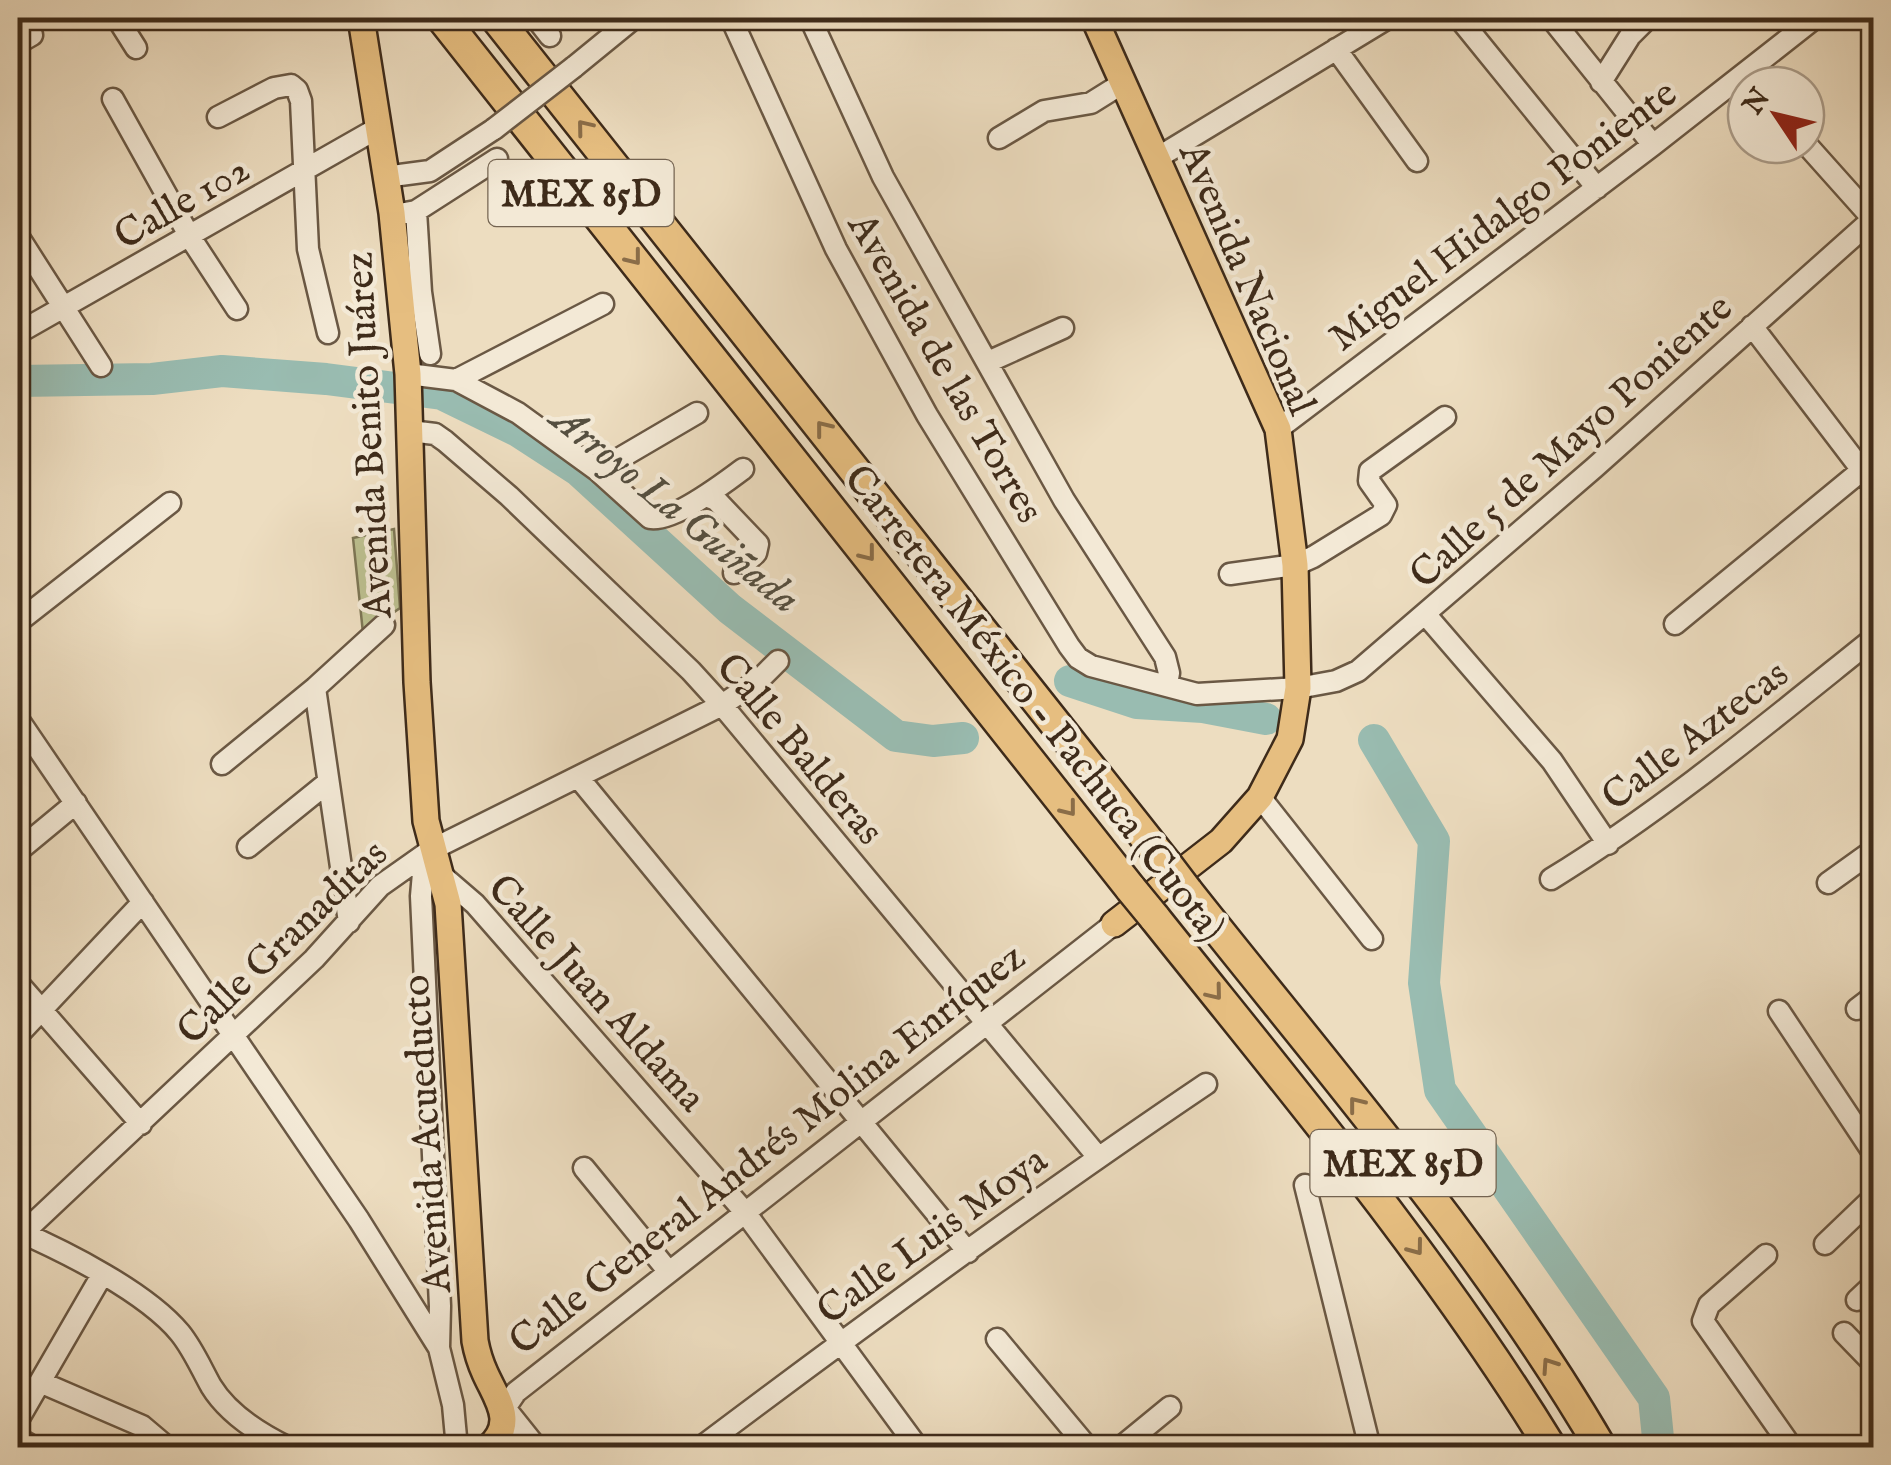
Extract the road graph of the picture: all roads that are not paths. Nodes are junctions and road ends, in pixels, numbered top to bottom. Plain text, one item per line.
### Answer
1 (117, 18) edge
2 (362, 18) edge
3 (442, 18) edge
4 (496, 18) edge
5 (536, 18) edge
6 (634, 18) edge
7 (732, 18) edge
8 (810, 18) edge
9 (1094, 18) edge
10 (1388, 18) edge
11 (1461, 18) edge
12 (1551, 18) edge
13 (1648, 18) edge
14 (1815, 18) edge
15 (550, 36) dead end
16 (136, 48) dead end
17 (1336, 48) junction
18 (1763, 65) edge
19 (1601, 82) junction
20 (1123, 83) junction
21 (1726, 94) edge
22 (114, 99) dead end
23 (218, 117) dead end
24 (378, 128) junction
25 (999, 138) dead end
26 (1653, 145) junction
27 (1157, 158) junction
28 (498, 159) dead end
29 (1417, 161) dead end
30 (1825, 165) edge
31 (303, 171) junction
32 (385, 177) junction
33 (1597, 188) junction
34 (404, 212) junction
35 (1873, 218) edge
36 (18, 236) edge
37 (190, 237) junction
38 (603, 304) dead end
39 (64, 306) junction
40 (237, 309) dead end
41 (1752, 326) junction
42 (1063, 328) dead end
43 (328, 332) dead end
44 (18, 333) edge
45 (430, 354) dead end
46 (988, 362) junction
47 (102, 366) dead end
48 (409, 376) junction
49 (456, 380) junction
50 (697, 413) dead end
51 (1445, 417) dead end
52 (410, 422) junction
53 (1278, 429) junction
54 (743, 470) dead end
55 (598, 471) junction
56 (1867, 478) edge
57 (706, 496) junction
58 (170, 503) dead end
59 (1295, 565) junction
60 (734, 574) dead end
61 (1230, 574) dead end
62 (1426, 615) junction
63 (18, 622) edge
64 (384, 624) dead end
65 (1675, 624) dead end
66 (1874, 638) edge
67 (778, 661) dead end
68 (1167, 684) junction
69 (315, 688) junction
70 (1298, 688) junction
71 (722, 705) junction
72 (18, 719) edge
73 (222, 764) dead end
74 (578, 776) junction
75 (327, 783) junction
76 (1260, 797) junction
77 (76, 803) junction
78 (1608, 844) junction
79 (248, 848) dead end
80 (1874, 850) edge
81 (18, 852) edge
82 (435, 862) junction
83 (1551, 879) dead end
84 (1828, 883) dead end
85 (143, 902) junction
86 (348, 922) junction
87 (1114, 924) joint
88 (1372, 939) dead end
89 (18, 984) edge
90 (41, 1010) junction
91 (1779, 1012) dead end
92 (985, 1024) junction
93 (18, 1035) edge
94 (232, 1035) junction
95 (1206, 1084) dead end
96 (860, 1122) junction
97 (141, 1124) junction
98 (1866, 1124) edge
99 (1874, 1154) edge
100 (1098, 1156) junction
101 (584, 1168) dead end
102 (1305, 1185) dead end
103 (1874, 1197) edge
104 (744, 1211) junction
105 (20, 1232) edge
106 (1825, 1244) dead end
107 (968, 1252) junction
108 (1766, 1255) dead end
109 (669, 1272) junction
110 (102, 1275) junction
111 (1874, 1284) edge
112 (1857, 1300) dead end
113 (1844, 1333) dead end
114 (997, 1339) dead end
115 (842, 1340) junction
116 (439, 1348) junction
117 (1874, 1364) edge
118 (40, 1382) junction
119 (1170, 1407) dead end
120 (505, 1408) junction
121 (18, 1420) edge
122 (18, 1438) edge
123 (488, 1447) edge
124 (35, 1448) edge
125 (168, 1448) edge
126 (289, 1448) edge
127 (457, 1448) edge
128 (537, 1448) edge
129 (700, 1448) edge
130 (918, 1448) edge
131 (1088, 1448) edge
132 (1120, 1448) edge
133 (1370, 1448) edge
134 (1551, 1448) edge
135 (1601, 1448) edge
136 (1792, 1448) edge

1 - 16 street
2 - 24 main road, Avenida Benito Juárez
3 -> 134 highway, Carretera México - Pachuca (Cuota) / MEX 85D, bridge
135 -> 4 highway, Carretera México - Pachuca (Cuota) / MEX 85D, bridge
5 - 15 street
6 - 32 street, bridge
7 - 68 street, Avenida de las Torres
8 - 46 street, Avenida de las Torres
9 - 20 main road, Avenida Nacional
10 - 17 street
11 - 33 street
12 - 19 street
13 - 19 street
14 - 18 street, Miguel Hidalgo Poniente
17 - 27 street
17 - 29 street
19 - 26 street
20 - 25 street
20 - 27 main road, Avenida Nacional
21 - 26 street, Miguel Hidalgo Poniente
22 - 37 street
23 - 31 street
24 - 31 street, Calle 102
24 - 32 main road, Avenida Benito Juárez
26 - 33 street, Miguel Hidalgo Poniente
27 - 53 main road, Avenida Nacional
28 - 34 street
30 - 35 street
31 - 37 street, Calle 102
31 - 43 street
32 - 34 main road, Avenida Benito Juárez
33 - 53 street, Miguel Hidalgo Poniente
34 - 45 street
34 - 48 main road, Avenida Benito Juárez
35 - 41 street, Calle 5 de Mayo Poniente
36 - 39 street
37 - 39 street, Calle 102
37 - 40 street
38 - 49 street
39 - 44 street, Calle 102
39 - 47 street
41 - 56 street
41 - 62 street, Calle 5 de Mayo Poniente
42 - 46 street
46 - 68 street, Avenida de las Torres
48 - 49 street
48 - 52 main road, Avenida Benito Juárez
49 - 55 street
50 - 55 street
51 - 59 street
52 - 71 street, Calle Balderas
52 - 82 main road, Avenida Benito Juárez
53 - 59 main road, Avenida Nacional
54 - 57 street
55 - 57 street
56 - 65 street
57 - 60 street
58 - 63 street
59 - 61 street
59 - 70 main road, Avenida Nacional
62 - 70 street, Calle 5 de Mayo Poniente
62 - 78 street
64 - 69 street
66 - 78 street, Calle Aztecas
67 - 71 street, Calle Granaditas
68 - 70 street, Avenida de las Torres
69 - 73 street
69 - 75 street
70 - 76 main road, Avenida Nacional
71 - 74 street, Calle Granaditas
71 - 92 street, Calle Balderas
72 - 77 street
74 - 82 street, Calle Granaditas
74 - 96 street
75 - 79 street
75 - 86 street
76 - 87 main road, Avenida Nacional
76 - 88 street
77 - 81 street
77 - 85 street
78 - 83 street, Calle Aztecas
80 - 84 street
82 - 86 street, Calle Granaditas
82 - 104 street, Calle Juan Aldama
82 - 116 street
82 - 120 main road, Avenida Acueducto
85 - 90 street
85 - 94 street
86 - 94 street, Calle Granaditas
87 - 92 street, Calle General Andrés Molina Enríquez
89 - 90 street
90 - 93 street
90 - 97 street
91 - 98 street
92 - 96 street, Calle General Andrés Molina Enríquez
92 - 100 street, Calle Balderas
94 - 97 street, Calle Granaditas
94 - 116 street
95 - 100 street, Calle Luis Moya
96 - 104 street, Calle General Andrés Molina Enríquez
96 - 107 street
97 - 105 street, Calle Granaditas
98 - 99 street
100 - 107 street, Calle Luis Moya
101 - 109 street
102 - 133 street
103 - 106 street
104 - 109 street, Calle General Andrés Molina Enríquez
104 - 115 street, Calle Juan Aldama
105 - 110 street
107 - 115 street, Calle Luis Moya
108 - 136 street
109 - 120 street, Calle General Andrés Molina Enríquez
110 - 118 street
110 - 126 street
111 - 112 street
113 - 117 street
114 - 131 street
115 - 129 street, Calle Luis Moya
115 - 130 street, Calle Juan Aldama
116 - 127 street
118 - 121 street
118 - 125 street
119 - 132 street
120 - 123 main road, Calle General Andrés Molina Enríquez
120 - 128 street
122 - 124 street

